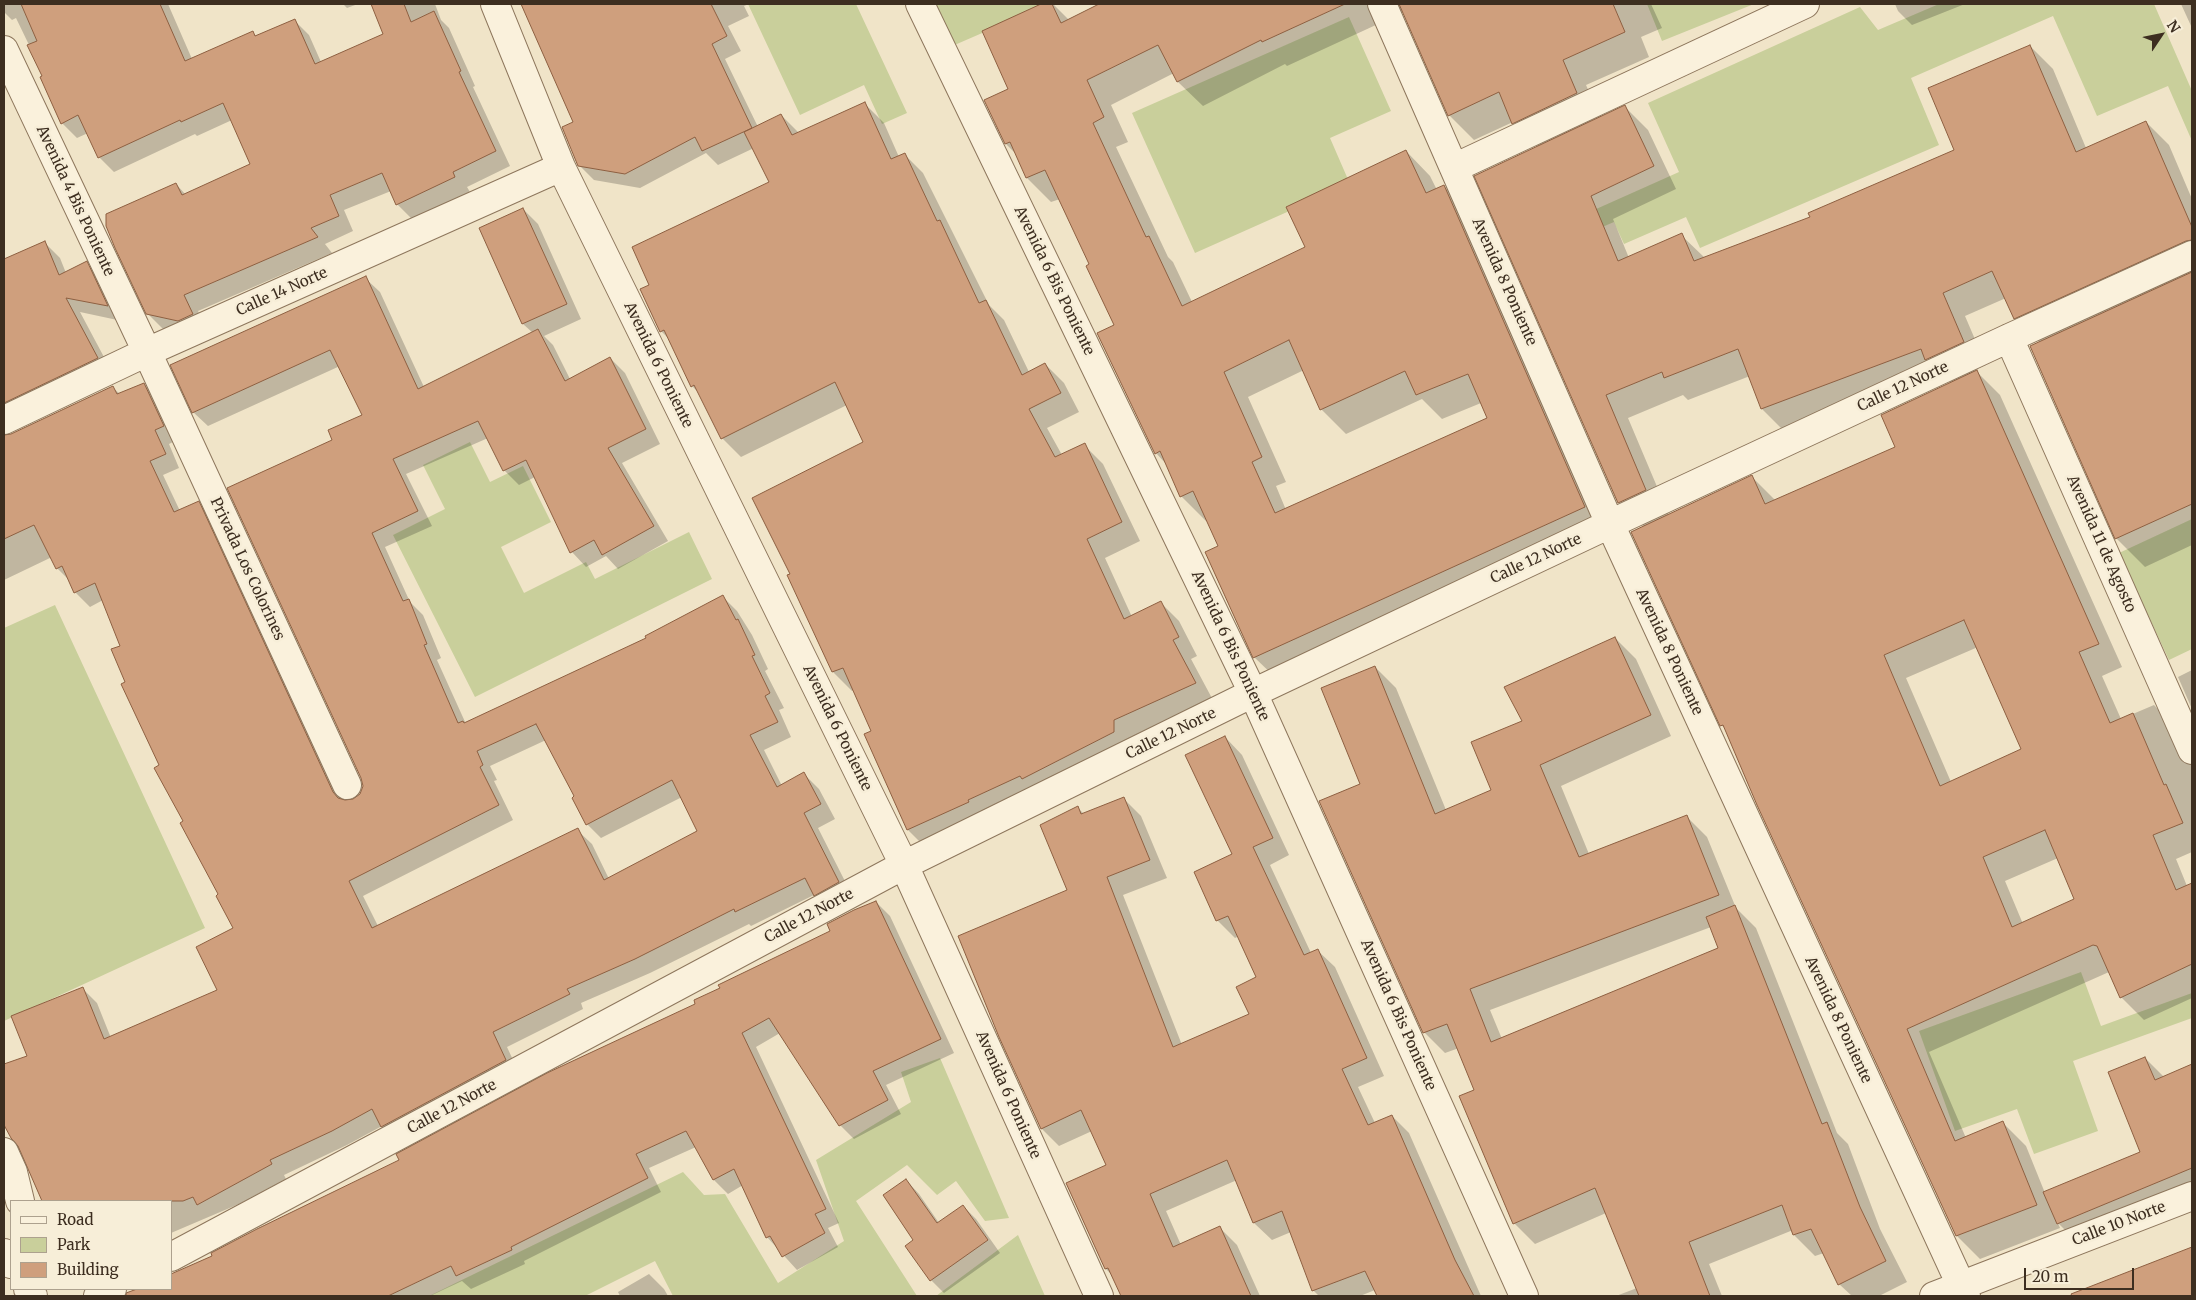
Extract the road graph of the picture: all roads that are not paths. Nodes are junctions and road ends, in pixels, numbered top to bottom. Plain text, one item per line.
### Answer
1 (495, 4) edge
2 (920, 4) edge
3 (1382, 4) edge
4 (1805, 4) edge
5 (4, 50) edge
6 (561, 167) junction
7 (1454, 168) junction
8 (2192, 255) edge
9 (2009, 338) junction
10 (147, 352) junction
11 (4, 420) edge
12 (1610, 524) junction
13 (1253, 693) junction
14 (2192, 750) edge
15 (347, 785) dead end
16 (904, 865) junction
17 (4, 1152) edge
18 (2192, 1196) edge
19 (20, 1200) edge
20 (172, 1256) edge
21 (110, 1290) edge
22 (1963, 1291) edge
23 (98, 1296) edge
24 (1099, 1296) edge
25 (1524, 1296) edge
26 (1934, 1296) edge

1 - 6 street
2 - 13 street, Avenida 6 Bis Poniente
3 - 7 street, Avenida 8 Poniente
4 - 7 street
5 - 10 street, Avenida 4 Bis Poniente
6 - 10 street, Calle 14 Norte
6 - 16 street, Avenida 6 Poniente
7 - 12 street, Avenida 8 Poniente
8 - 9 street, Calle 12 Norte
9 - 12 street, Calle 12 Norte
9 - 14 street, Avenida 11 de Agosto
10 - 11 street, Calle 14 Norte
10 - 15 street, Privada Los Colorines
12 - 13 street, Calle 12 Norte
12 - 22 street, Avenida 8 Poniente
13 - 16 street, Calle 12 Norte
13 - 25 street, Avenida 6 Bis Poniente
16 - 20 street, Calle 12 Norte
16 - 24 street, Avenida 6 Poniente
17 - 19 street
18 - 22 street, Calle 10 Norte
21 - 23 street
22 - 26 street, Calle 10 Norte

